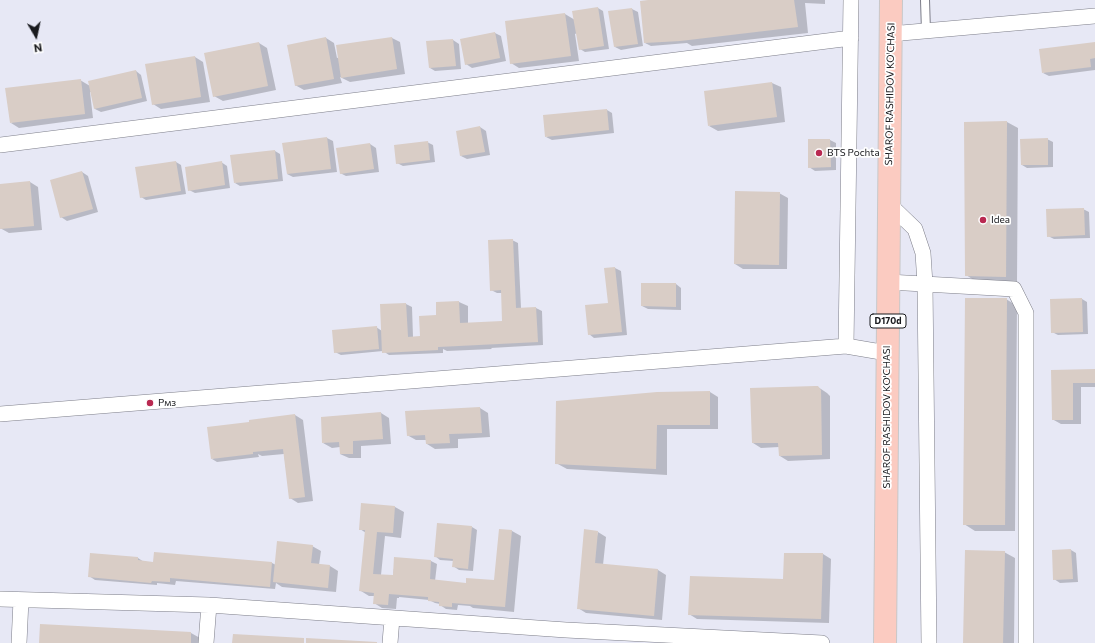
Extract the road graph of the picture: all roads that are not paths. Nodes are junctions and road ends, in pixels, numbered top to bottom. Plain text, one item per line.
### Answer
1 (851, 0) edge
2 (891, 0) edge
3 (925, 0) edge
4 (1095, 16) edge
5 (926, 31) junction
6 (890, 34) junction
7 (851, 38) junction
8 (0, 144) edge
9 (889, 204) junction
10 (888, 282) junction
11 (925, 284) junction
12 (846, 346) junction
13 (887, 353) junction
14 (0, 414) edge
15 (0, 599) edge
16 (21, 600) junction
17 (209, 605) junction
18 (392, 618) junction
19 (565, 637) edge
20 (19, 643) edge
21 (206, 643) edge
22 (390, 643) edge
23 (822, 643) edge
24 (885, 643) edge
25 (928, 643) edge
26 (1026, 643) edge

1 - 7 street
2 - 6 main road, SHAROF RASHIDOV KO'CHASI / D170d
3 - 5 lane
4 - 5 street
5 - 6 street
6 - 9 main road, SHAROF RASHIDOV KO'CHASI / D170d
7 - 8 street
7 - 12 street
9 - 10 main road, SHAROF RASHIDOV KO'CHASI / D170d
9 - 11 street
10 - 11 street
10 - 13 main road, SHAROF RASHIDOV KO'CHASI / D170d
11 - 25 street
11 - 26 street
12 - 13 street
12 - 14 street
13 - 24 main road, SHAROF RASHIDOV KO'CHASI / D170d
15 - 16 street
16 - 17 street
16 - 20 street
17 - 18 street
17 - 21 street
18 - 19 street
18 - 22 street
19 - 23 street

